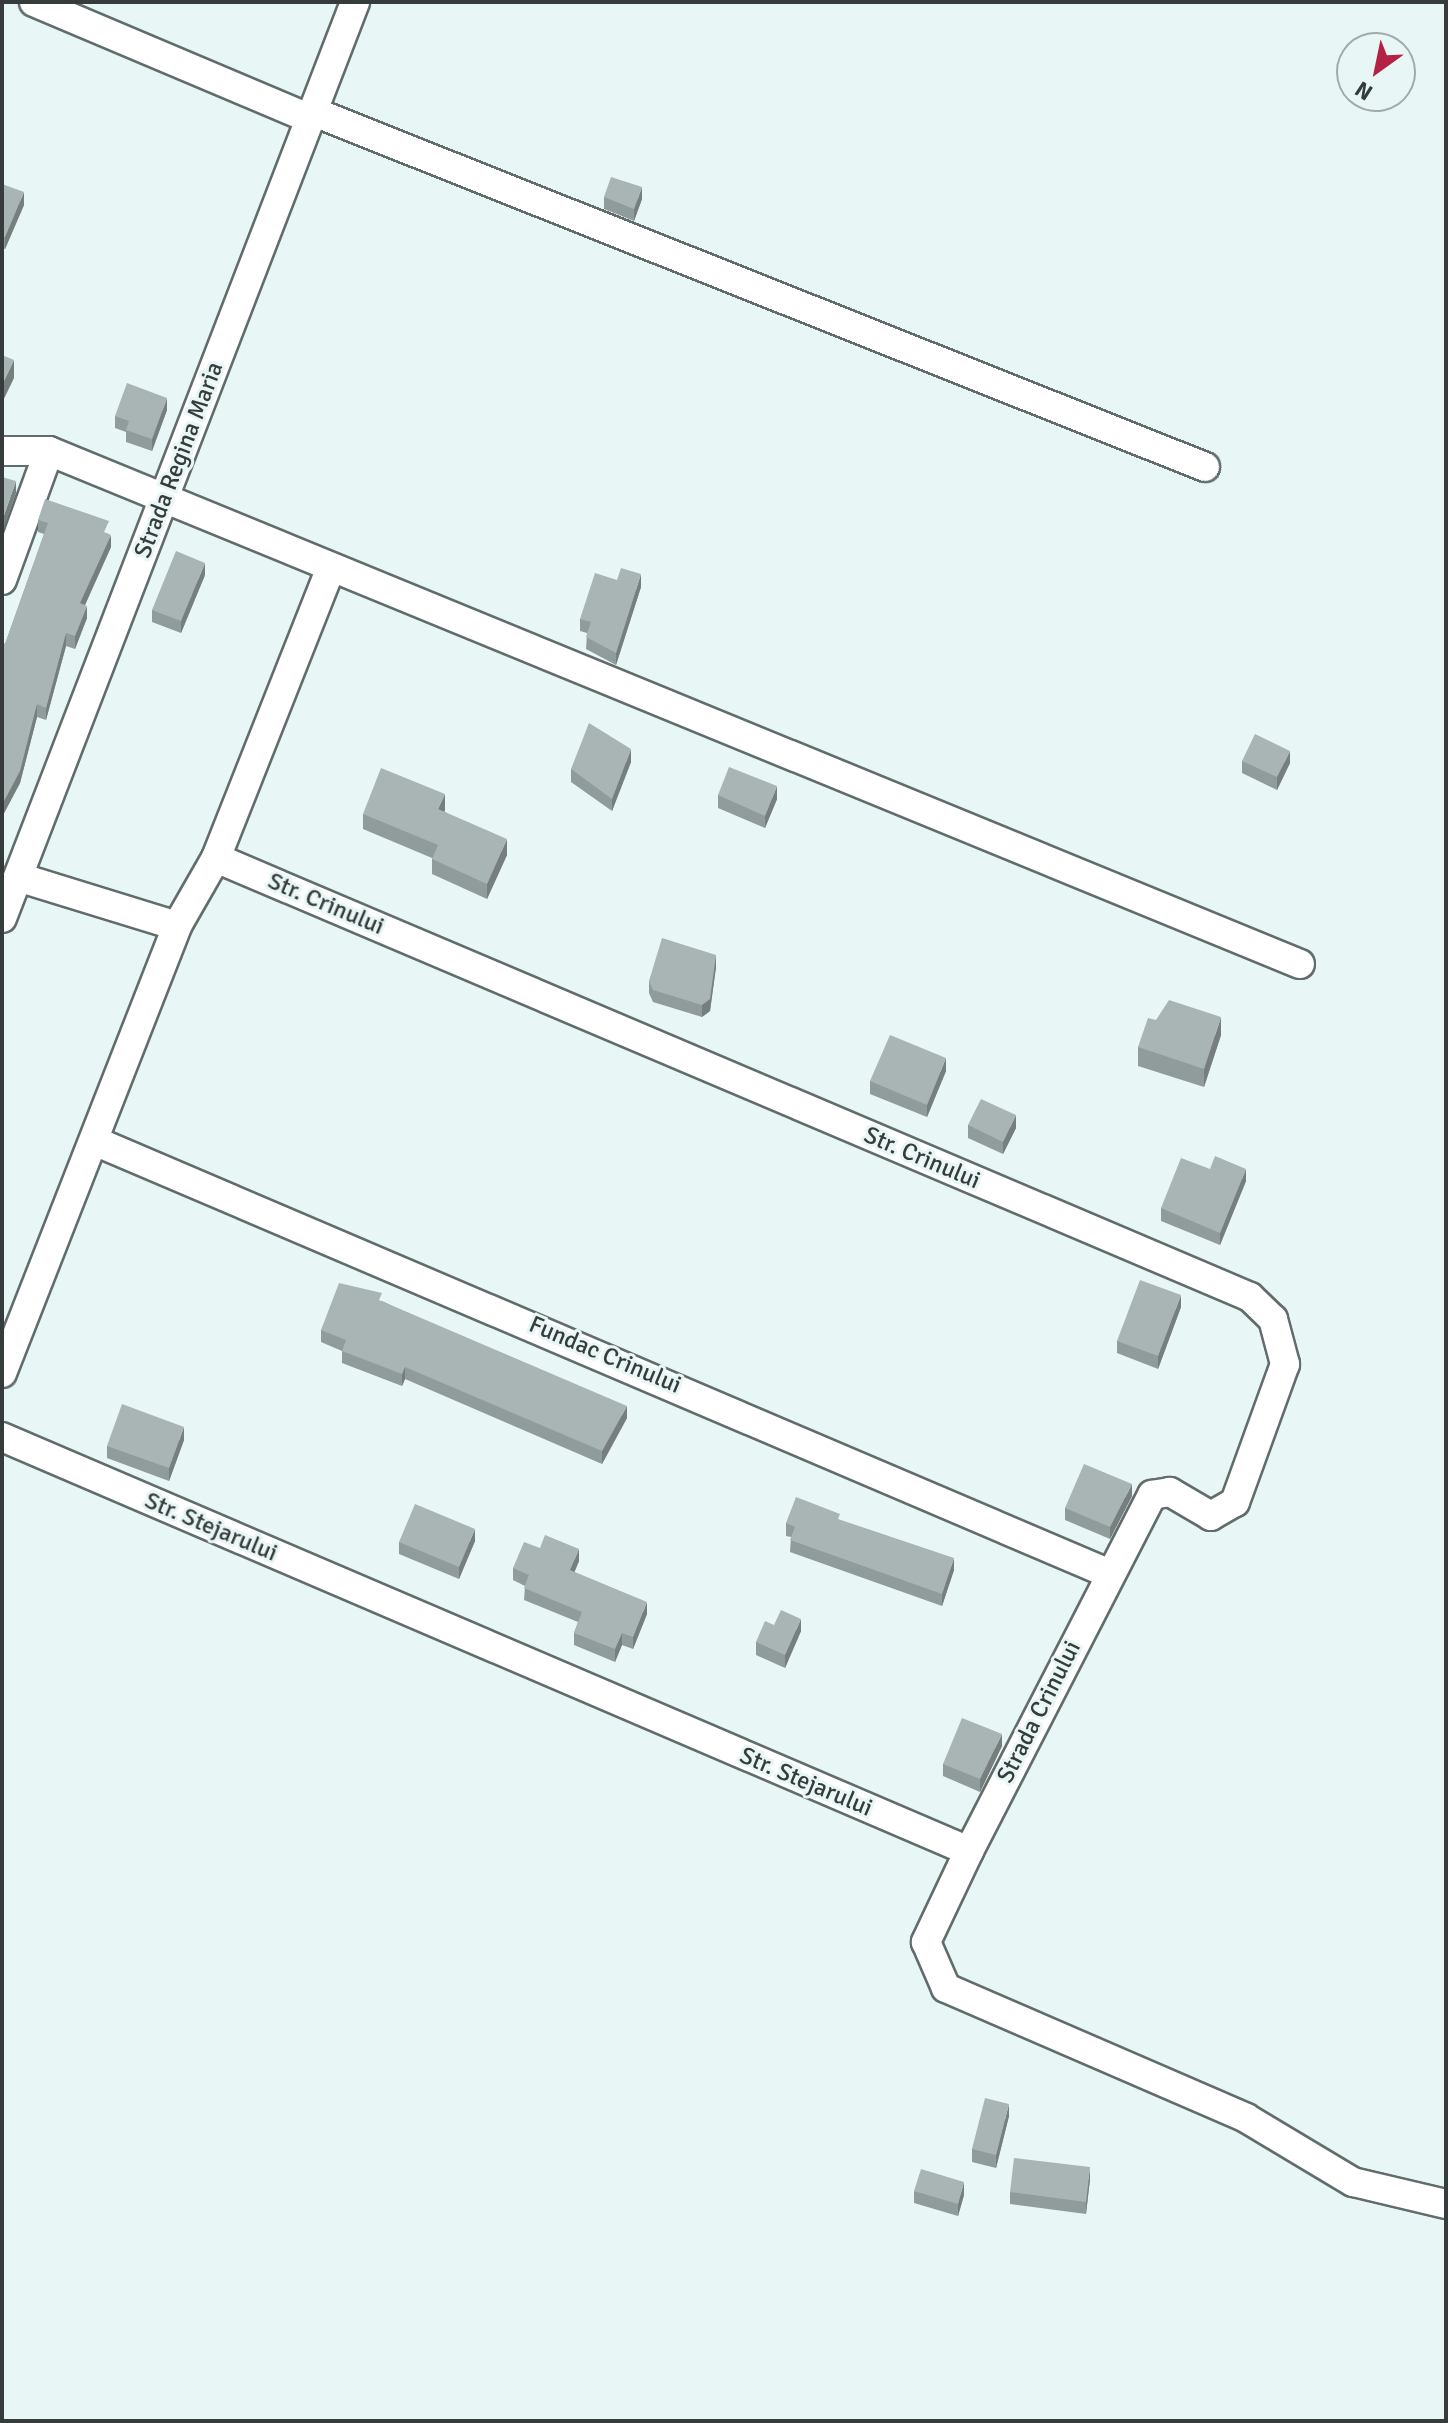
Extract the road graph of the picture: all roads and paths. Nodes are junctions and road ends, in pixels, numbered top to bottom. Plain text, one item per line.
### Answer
1 (34, 2) edge
2 (355, 2) edge
3 (312, 115) junction
4 (2, 451) edge
5 (49, 451) junction
6 (1205, 467) dead end
7 (166, 496) junction
8 (331, 568) junction
9 (2, 580) edge
10 (216, 858) junction
11 (18, 877) junction
12 (2, 918) edge
13 (177, 926) junction
14 (1300, 964) dead end
15 (97, 1142) junction
16 (2, 1373) edge
17 (2, 1437) edge
18 (1110, 1574) junction
19 (969, 1851) junction
20 (1446, 2204) edge

1 - 3 street
2 - 3 street, Strada Regina Maria
3 - 6 street
3 - 7 street, Strada Regina Maria
4 - 5 street
5 - 7 street
5 - 9 street
7 - 8 street
7 - 11 street, Strada Regina Maria
8 - 10 street
8 - 14 street
10 - 13 street
10 - 18 street, Str. Crinului
11 - 12 street, Strada Regina Maria
11 - 13 street
13 - 15 street
15 - 16 street
15 - 18 street, Fundac Crinului
17 - 19 street, Str. Stejarului
18 - 19 street, Strada Crinului
19 - 20 street

